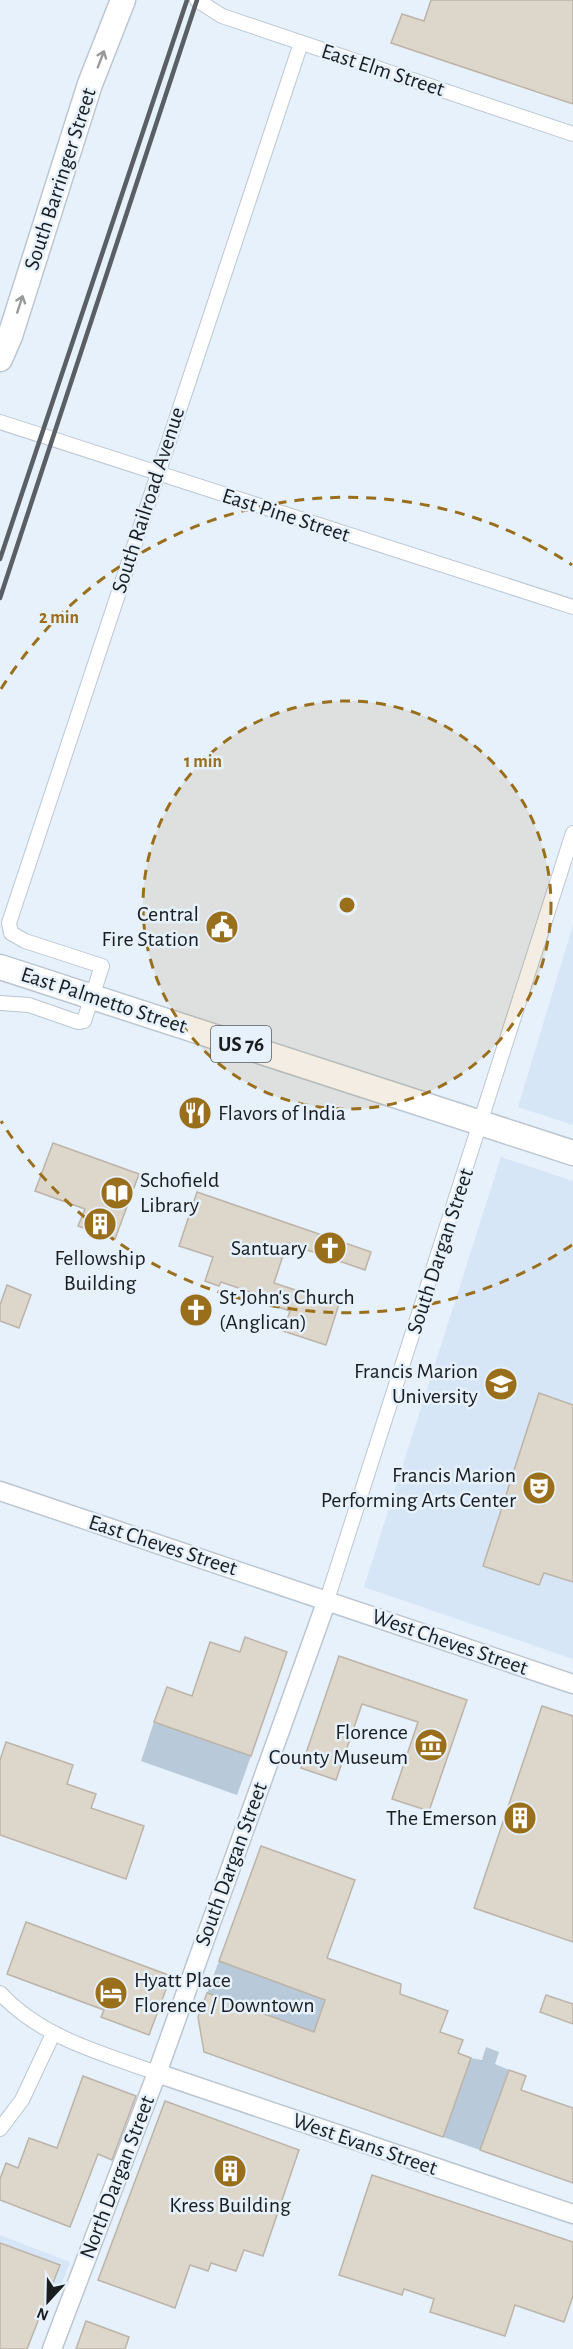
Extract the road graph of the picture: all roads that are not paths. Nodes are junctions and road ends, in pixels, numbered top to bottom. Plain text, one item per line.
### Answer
1 (123, 0) edge
2 (197, 0) edge
3 (301, 43) junction
4 (573, 134) edge
5 (0, 358) edge
6 (0, 422) edge
7 (157, 474) junction
8 (573, 607) edge
9 (573, 833) edge
10 (0, 967) edge
11 (92, 996) junction
12 (0, 1003) edge
13 (482, 1123) junction
14 (573, 1153) edge
15 (0, 1491) edge
16 (327, 1600) junction
17 (573, 1684) edge
18 (0, 1993) edge
19 (53, 2034) junction
20 (157, 2073) junction
21 (0, 2129) edge
22 (573, 2214) edge
23 (52, 2349) edge

5 -> 1 highway, South Barringer Street
2 - 3 street, East Elm Street
3 - 4 street, East Elm Street
3 - 7 street, South Railroad Avenue
6 - 7 street, East Pine Street
7 - 8 street, East Pine Street
7 - 11 street, South Railroad Avenue
9 - 13 street, South Dargan Street
10 - 11 highway, East Palmetto Street / US 76
11 - 12 street, South Railroad Avenue
11 - 13 highway, East Palmetto Street / US 76
13 - 14 highway, US 76
13 - 16 street, South Dargan Street
15 - 16 street, East Cheves Street
16 - 17 street, West Cheves Street
16 - 20 street, South Dargan Street
18 - 19 street
19 - 20 street
19 - 21 street
20 - 22 street, West Evans Street
20 - 23 street, North Dargan Street

